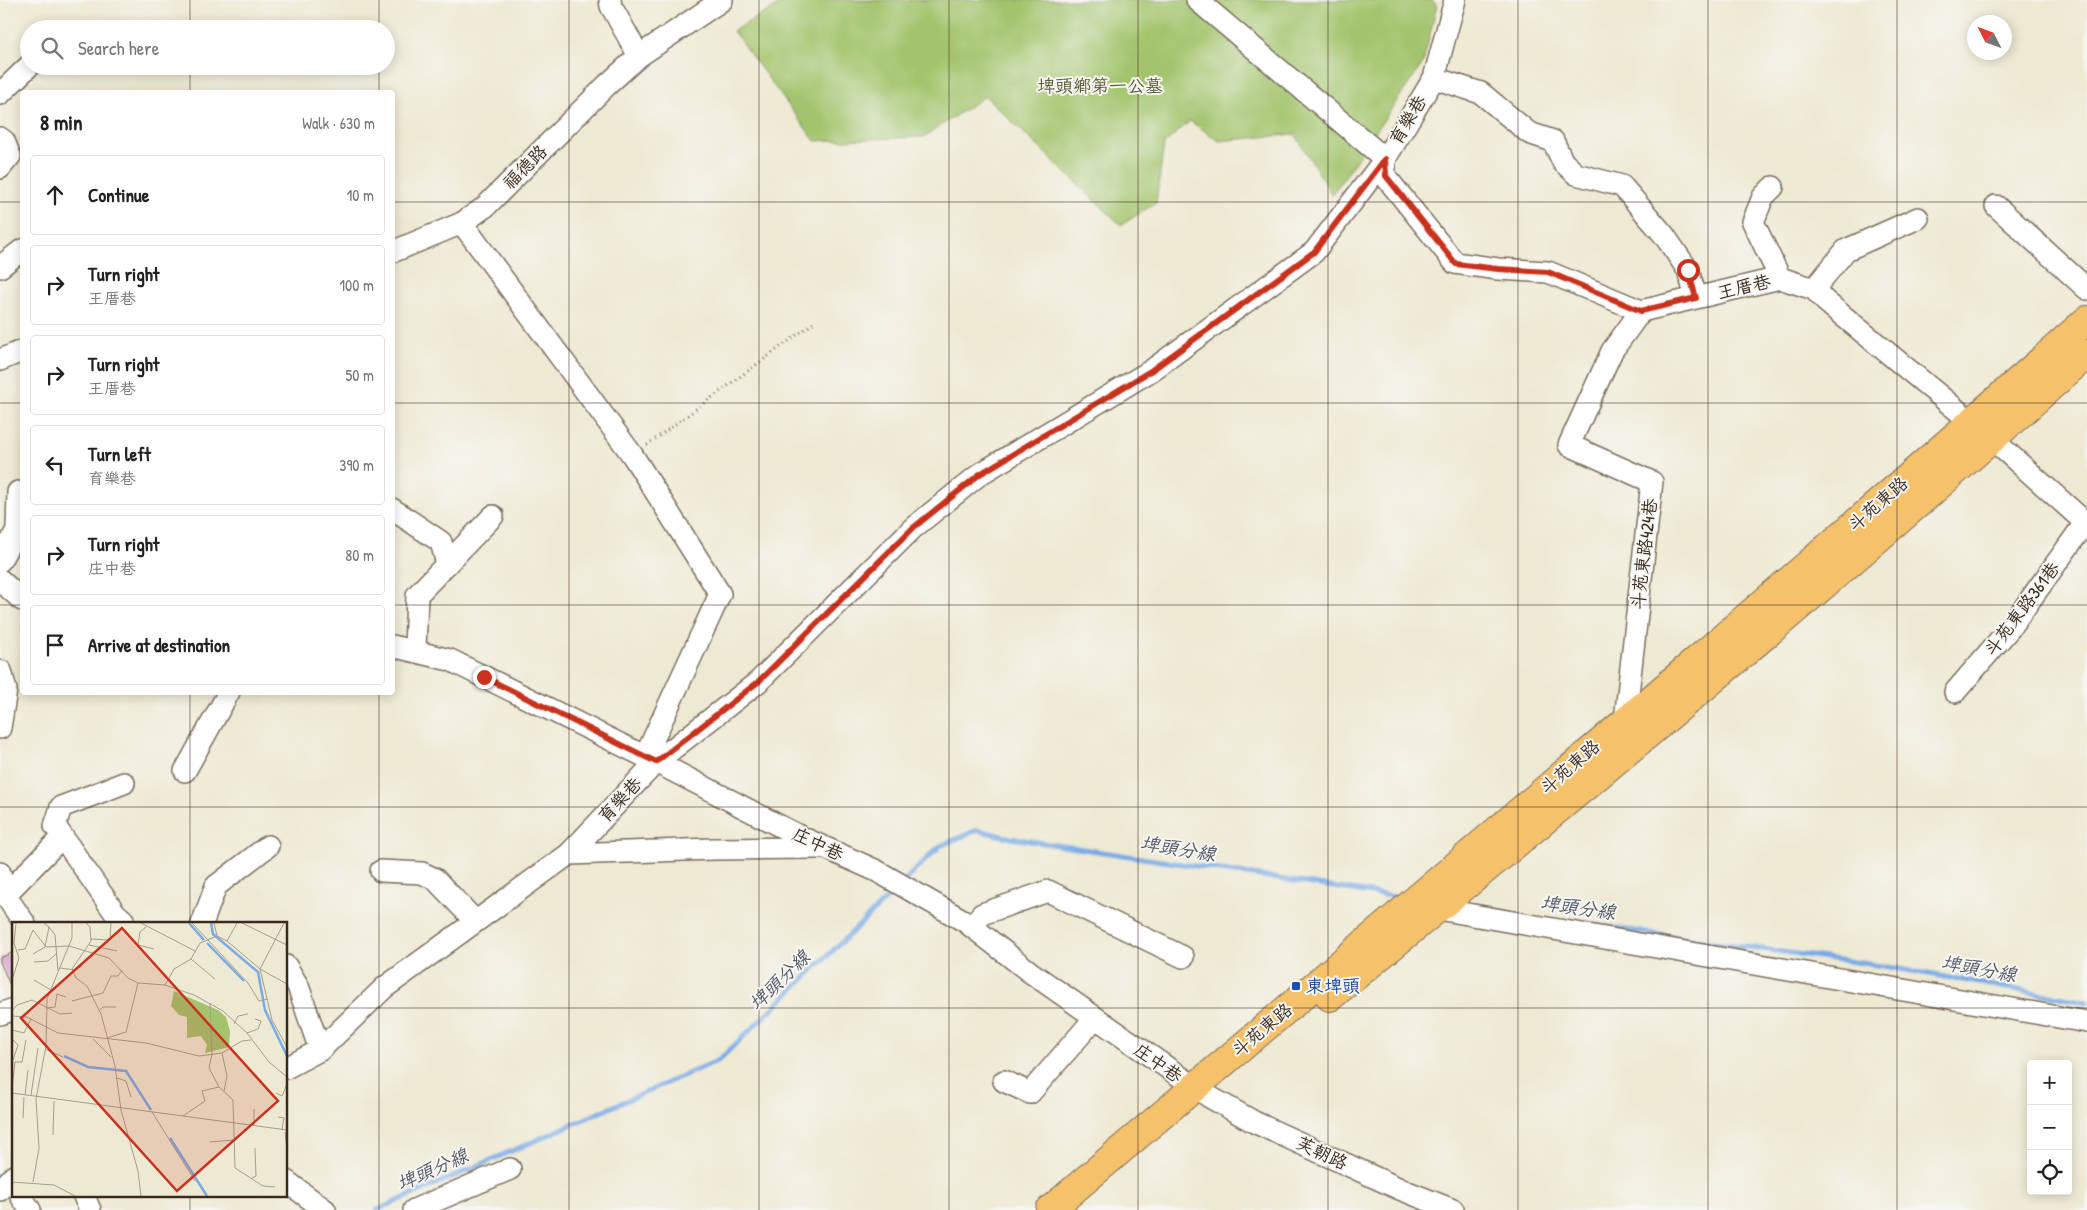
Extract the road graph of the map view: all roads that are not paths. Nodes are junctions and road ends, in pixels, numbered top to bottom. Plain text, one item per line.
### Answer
1 (610, 0) edge
2 (722, 0) edge
3 (1197, 0) edge
4 (1455, 0) edge
5 (639, 56) junction
6 (20, 75) edge
7 (1434, 78) junction
8 (0, 94) edge
9 (0, 138) edge
10 (1385, 159) junction
11 (0, 168) edge
12 (1773, 186) dead end
13 (1996, 206) dead end
14 (1918, 218) dead end
15 (462, 223) junction
16 (395, 251) edge
17 (20, 252) edge
18 (0, 267) edge
19 (1780, 278) junction
20 (2087, 288) edge
21 (1814, 289) junction
22 (1696, 298) junction
23 (1641, 311) junction
24 (2087, 320) edge
25 (20, 351) edge
26 (2087, 354) edge
27 (0, 360) edge
28 (1971, 423) junction
29 (1992, 440) junction
30 (18, 492) dead end
31 (395, 510) edge
32 (493, 516) dead end
33 (2086, 524) edge
34 (0, 561) edge
35 (447, 564) junction
36 (0, 580) edge
37 (20, 598) edge
38 (395, 647) edge
39 (414, 650) junction
40 (0, 671) edge
41 (1955, 692) dead end
42 (227, 695) edge
43 (1625, 720) junction
44 (0, 728) edge
45 (651, 759) junction
46 (185, 771) dead end
47 (124, 783) dead end
48 (62, 837) junction
49 (268, 846) dead end
50 (826, 848) junction
51 (569, 854) junction
52 (382, 871) dead end
53 (0, 873) edge
54 (5, 895) junction
55 (1408, 906) junction
56 (1438, 908) junction
57 (475, 921) junction
58 (24, 922) edge
59 (122, 922) edge
60 (203, 922) edge
61 (972, 927) junction
62 (1182, 956) dead end
63 (288, 969) edge
64 (12, 1010) edge
65 (0, 1014) edge
66 (1095, 1018) junction
67 (2087, 1022) edge
68 (320, 1050) junction
69 (288, 1067) edge
70 (1004, 1081) dead end
71 (1201, 1092) junction
72 (510, 1168) dead end
73 (288, 1182) edge
74 (21, 1198) edge
75 (85, 1198) edge
76 (30, 1210) edge
77 (90, 1210) edge
78 (325, 1210) edge
79 (414, 1210) edge
80 (1050, 1210) edge
81 (1076, 1210) edge
82 (1453, 1210) edge

1 - 5 street
2 - 5 street, 福德路
3 - 10 street
4 - 7 street, 育樂巷
5 - 15 street, 福德路
6 - 8 street
7 - 10 street, 育樂巷
7 - 22 street
9 - 11 street
10 - 23 street
10 - 45 street, 育樂巷
12 - 19 street
13 - 20 street
14 - 21 street
15 - 16 street, 福德路
15 - 45 street
17 - 18 street
19 - 21 street, 王厝巷
19 - 22 street, 王厝巷
21 - 28 street, 王厝巷
22 - 23 street, 王厝巷
23 - 43 street, 斗苑東路424巷
24 - 28 main road, 斗苑東路
25 - 27 street
26 - 29 main road, 斗苑東路
28 - 29 street, 斗苑東路361巷
28 - 43 main road, 斗苑東路
29 - 33 street, 斗苑東路361巷
29 - 56 main road, 斗苑東路
30 - 34 street
31 - 35 street
32 - 35 street
33 - 41 street, 斗苑東路361巷
35 - 39 street
36 - 37 street
38 - 39 street, 庄中巷
39 - 45 street, 庄中巷
40 - 44 street
42 - 46 street
43 - 55 main road, 斗苑東路
45 - 50 street, 庄中巷
45 - 51 street, 育樂巷
47 - 48 street
48 - 54 street
48 - 59 street
49 - 60 street
50 - 51 street
50 - 61 street, 庄中巷
51 - 57 street, 育樂巷
52 - 57 street
53 - 54 street
54 - 58 street
55 - 56 street
55 - 71 main road, 斗苑東路
56 - 67 street
56 - 71 main road, 斗苑東路
57 - 68 street, 育樂巷
61 - 62 street
61 - 66 street, 庄中巷
63 - 68 street
64 - 65 street
66 - 70 street
66 - 71 street, 庄中巷
68 - 69 street, 育樂巷
71 - 80 main road, 斗苑東路
71 - 81 main road, 斗苑東路
71 - 82 street, 芙朝路
72 - 79 street
73 - 78 street
74 - 76 street
75 - 77 street

